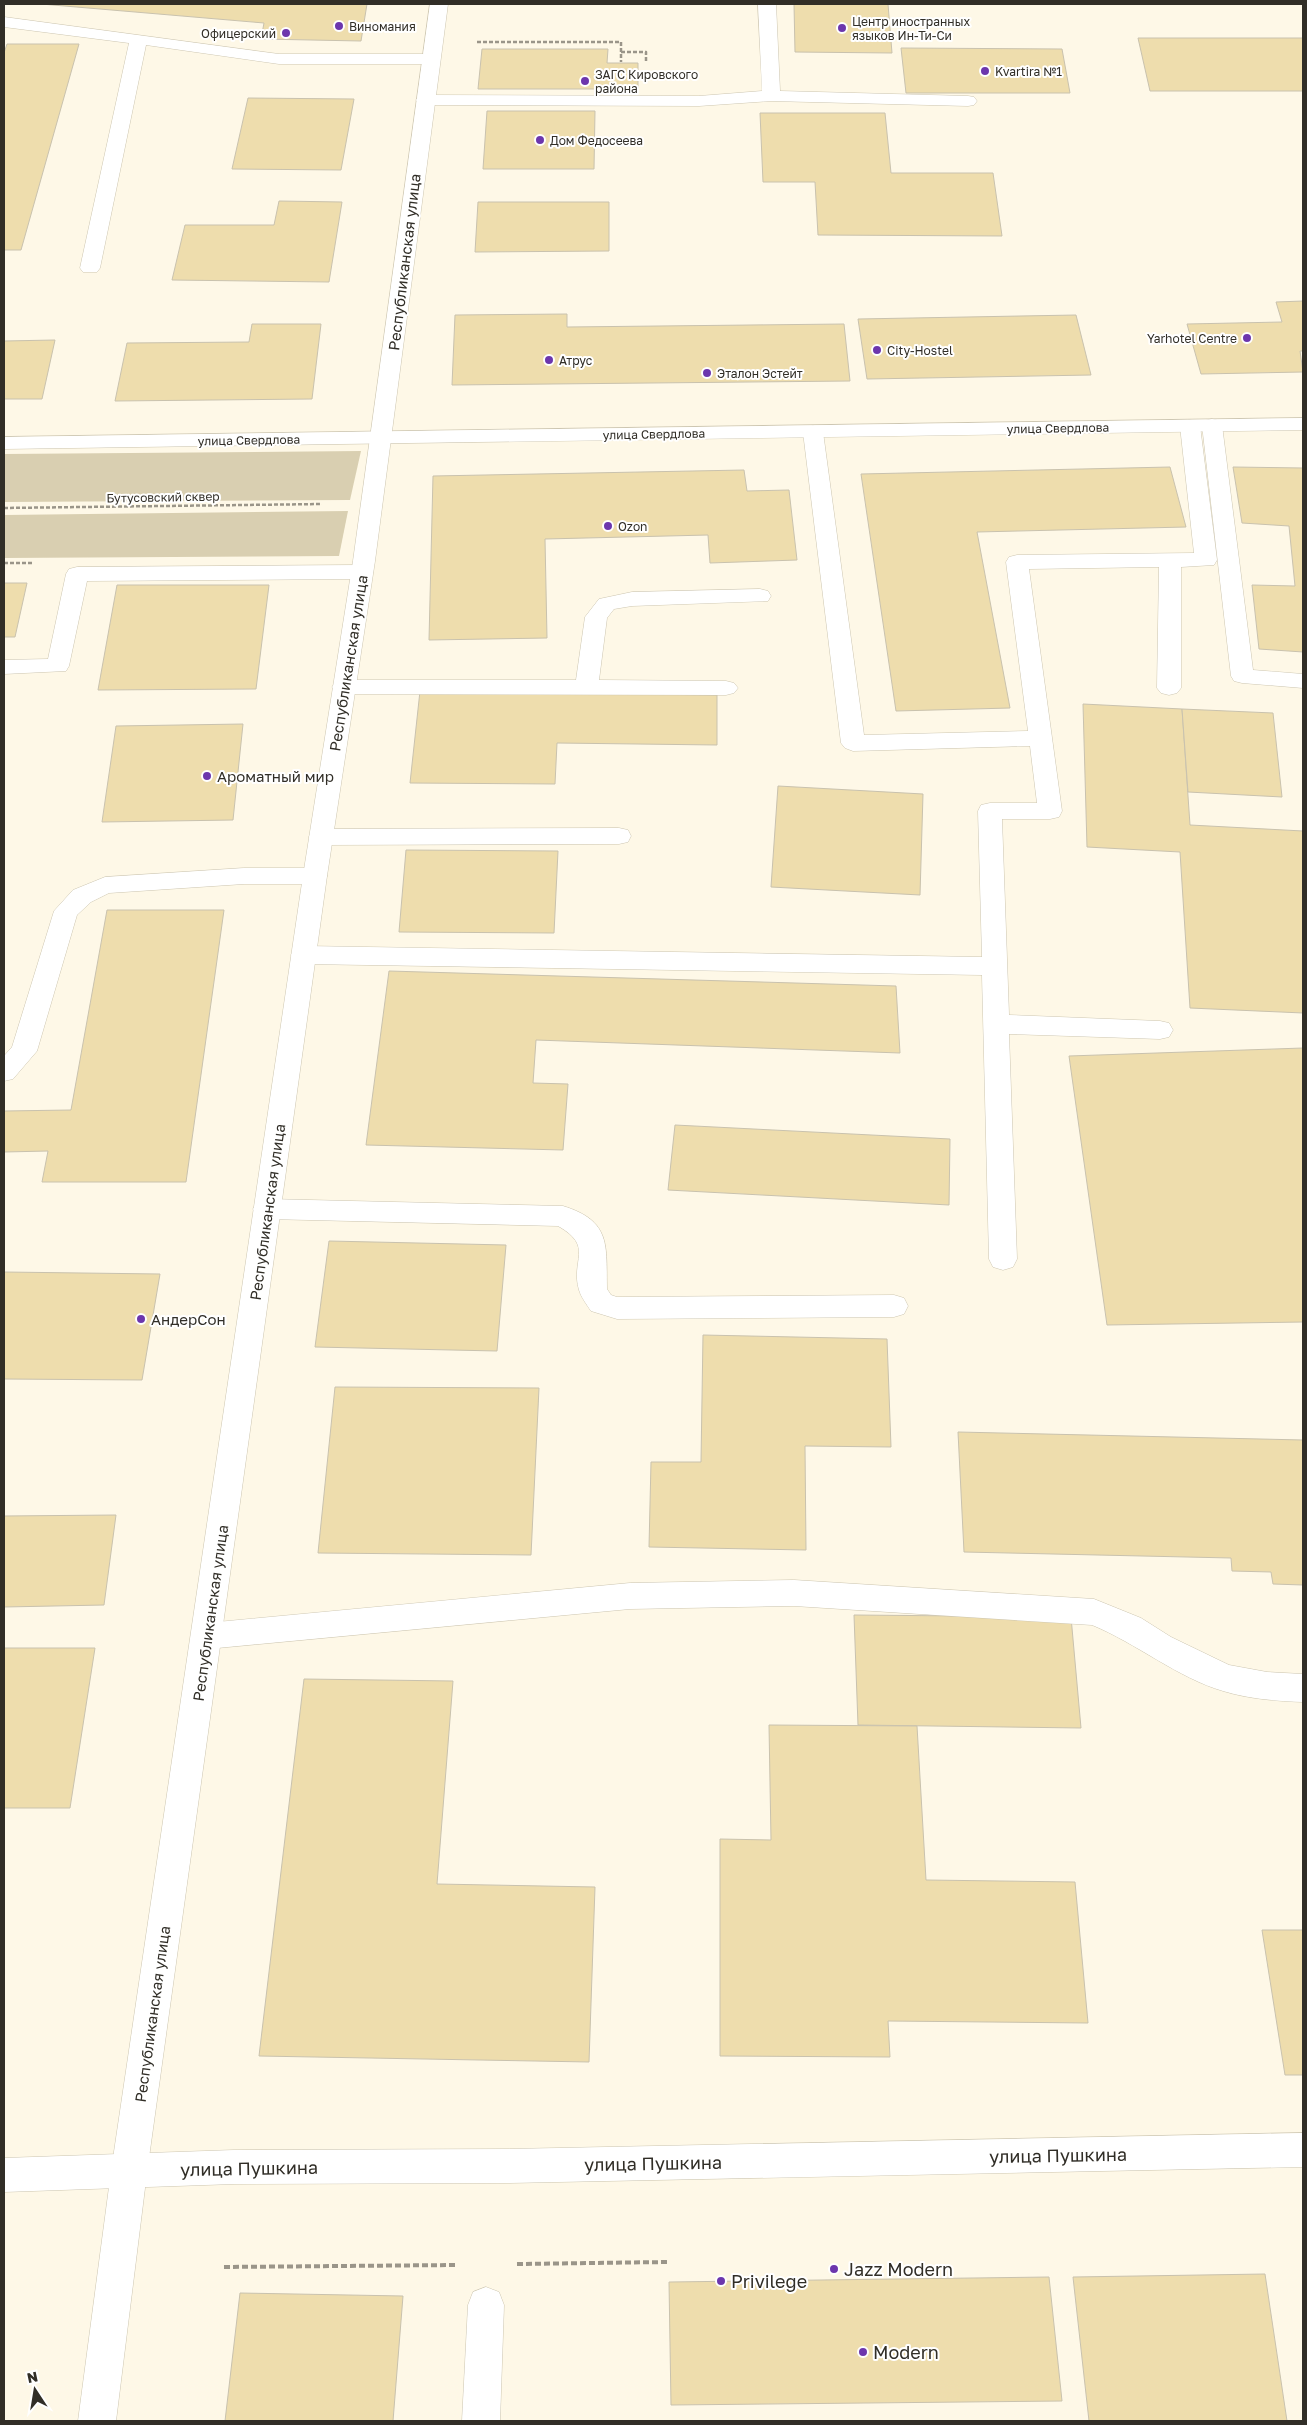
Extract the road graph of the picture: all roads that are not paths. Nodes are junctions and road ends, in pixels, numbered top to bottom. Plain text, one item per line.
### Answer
1 (439, 4) edge
2 (767, 4) edge
3 (4, 22) edge
4 (139, 39) junction
5 (432, 51) junction
6 (771, 96) junction
7 (425, 100) junction
8 (968, 101) dead end
9 (90, 268) dead end
10 (1303, 424) edge
11 (1201, 426) junction
12 (813, 432) junction
13 (381, 439) junction
14 (4, 443) edge
15 (1170, 560) junction
16 (362, 572) junction
17 (760, 596) dead end
18 (4, 667) edge
19 (1303, 681) edge
20 (344, 686) junction
21 (586, 688) junction
22 (726, 688) dead end
23 (1169, 688) dead end
24 (1041, 738) junction
25 (619, 836) dead end
26 (321, 837) junction
27 (315, 876) junction
28 (304, 955) junction
29 (995, 966) junction
30 (996, 1024) junction
31 (1160, 1030) dead end
32 (4, 1072) edge
33 (267, 1209) junction
34 (1003, 1259) dead end
35 (894, 1306) dead end
36 (207, 1636) junction
37 (1303, 1688) edge
38 (1303, 2150) edge
39 (129, 2172) junction
40 (4, 2175) edge
41 (486, 2305) dead end
42 (97, 2421) edge
43 (481, 2421) edge

1 - 5 main road, Республиканская улица
2 - 6 main road
3 - 4 main road
4 - 5 main road
4 - 9 main road
5 - 7 main road, Республиканская улица
6 - 7 main road
6 - 8 main road
7 - 13 main road, Республиканская улица
10 - 11 main road, улица Свердлова
11 - 12 main road, улица Свердлова
11 - 15 main road
11 - 19 main road
12 - 13 main road, улица Свердлова
12 - 24 main road
13 - 14 main road, улица Свердлова
13 - 16 main road, Республиканская улица
15 - 23 main road
15 - 24 main road
16 - 18 main road
16 - 20 main road, Республиканская улица
17 - 21 main road
20 - 21 main road
20 - 26 main road, Республиканская улица
21 - 22 main road
24 - 29 main road
25 - 26 main road
26 - 27 main road, Республиканская улица
27 - 28 main road, Республиканская улица
27 - 32 main road
28 - 29 main road
28 - 33 main road, Республиканская улица
29 - 30 main road
30 - 31 main road
30 - 34 main road
33 - 35 main road
33 - 36 main road, Республиканская улица
36 - 37 main road
36 - 39 main road, Республиканская улица
38 - 39 main road, улица Пушкина
39 - 40 main road, улица Пушкина
39 - 42 main road, Республиканская улица
41 - 43 main road

